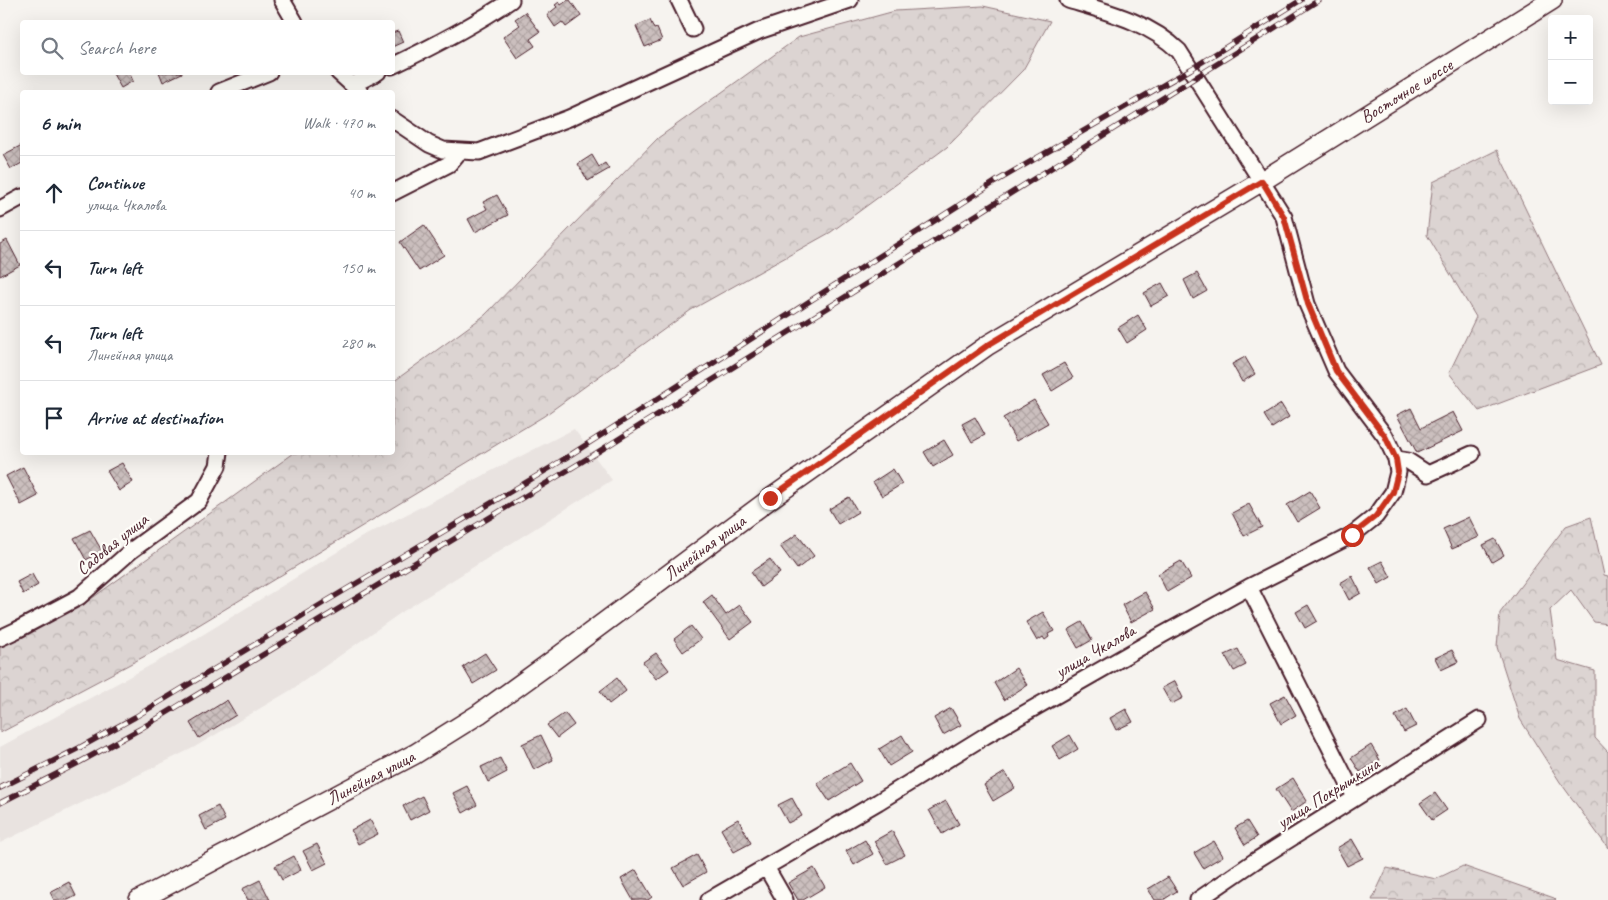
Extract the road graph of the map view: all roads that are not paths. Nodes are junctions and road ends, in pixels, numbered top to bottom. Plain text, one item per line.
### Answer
1 (282, 0) edge
2 (511, 0) edge
3 (679, 0) edge
4 (850, 0) edge
5 (1068, 0) edge
6 (1552, 0) edge
7 (294, 20) edge
8 (693, 29) dead end
9 (395, 65) edge
10 (262, 75) edge
11 (341, 75) edge
12 (374, 75) edge
13 (356, 89) edge
14 (224, 90) edge
15 (395, 121) edge
16 (460, 152) junction
17 (1262, 181) junction
18 (395, 192) edge
19 (20, 198) edge
20 (0, 209) edge
21 (1472, 454) dead end
22 (220, 455) edge
23 (1396, 459) junction
24 (1250, 586) junction
25 (0, 638) edge
26 (1479, 720) dead end
27 (1356, 797) junction
28 (766, 867) junction
29 (139, 900) edge
30 (709, 900) edge
31 (785, 900) edge
32 (1198, 900) edge

1 - 7 street
2 - 9 street
3 - 8 street
4 - 16 street
5 - 17 street
6 - 17 main road, Восточное шоссе
10 - 14 street
11 - 13 street
12 - 13 street
15 - 16 street
16 - 18 street
17 - 23 street
17 - 29 main road, Линейная улица
19 - 20 street
21 - 23 street
22 - 25 street, Садовая улица
23 - 24 street, улица Чкалова
24 - 27 street
24 - 28 street, улица Чкалова
26 - 27 street, улица Покрышкина
27 - 32 street, улица Покрышкина
28 - 30 street, улица Чкалова
28 - 31 street

